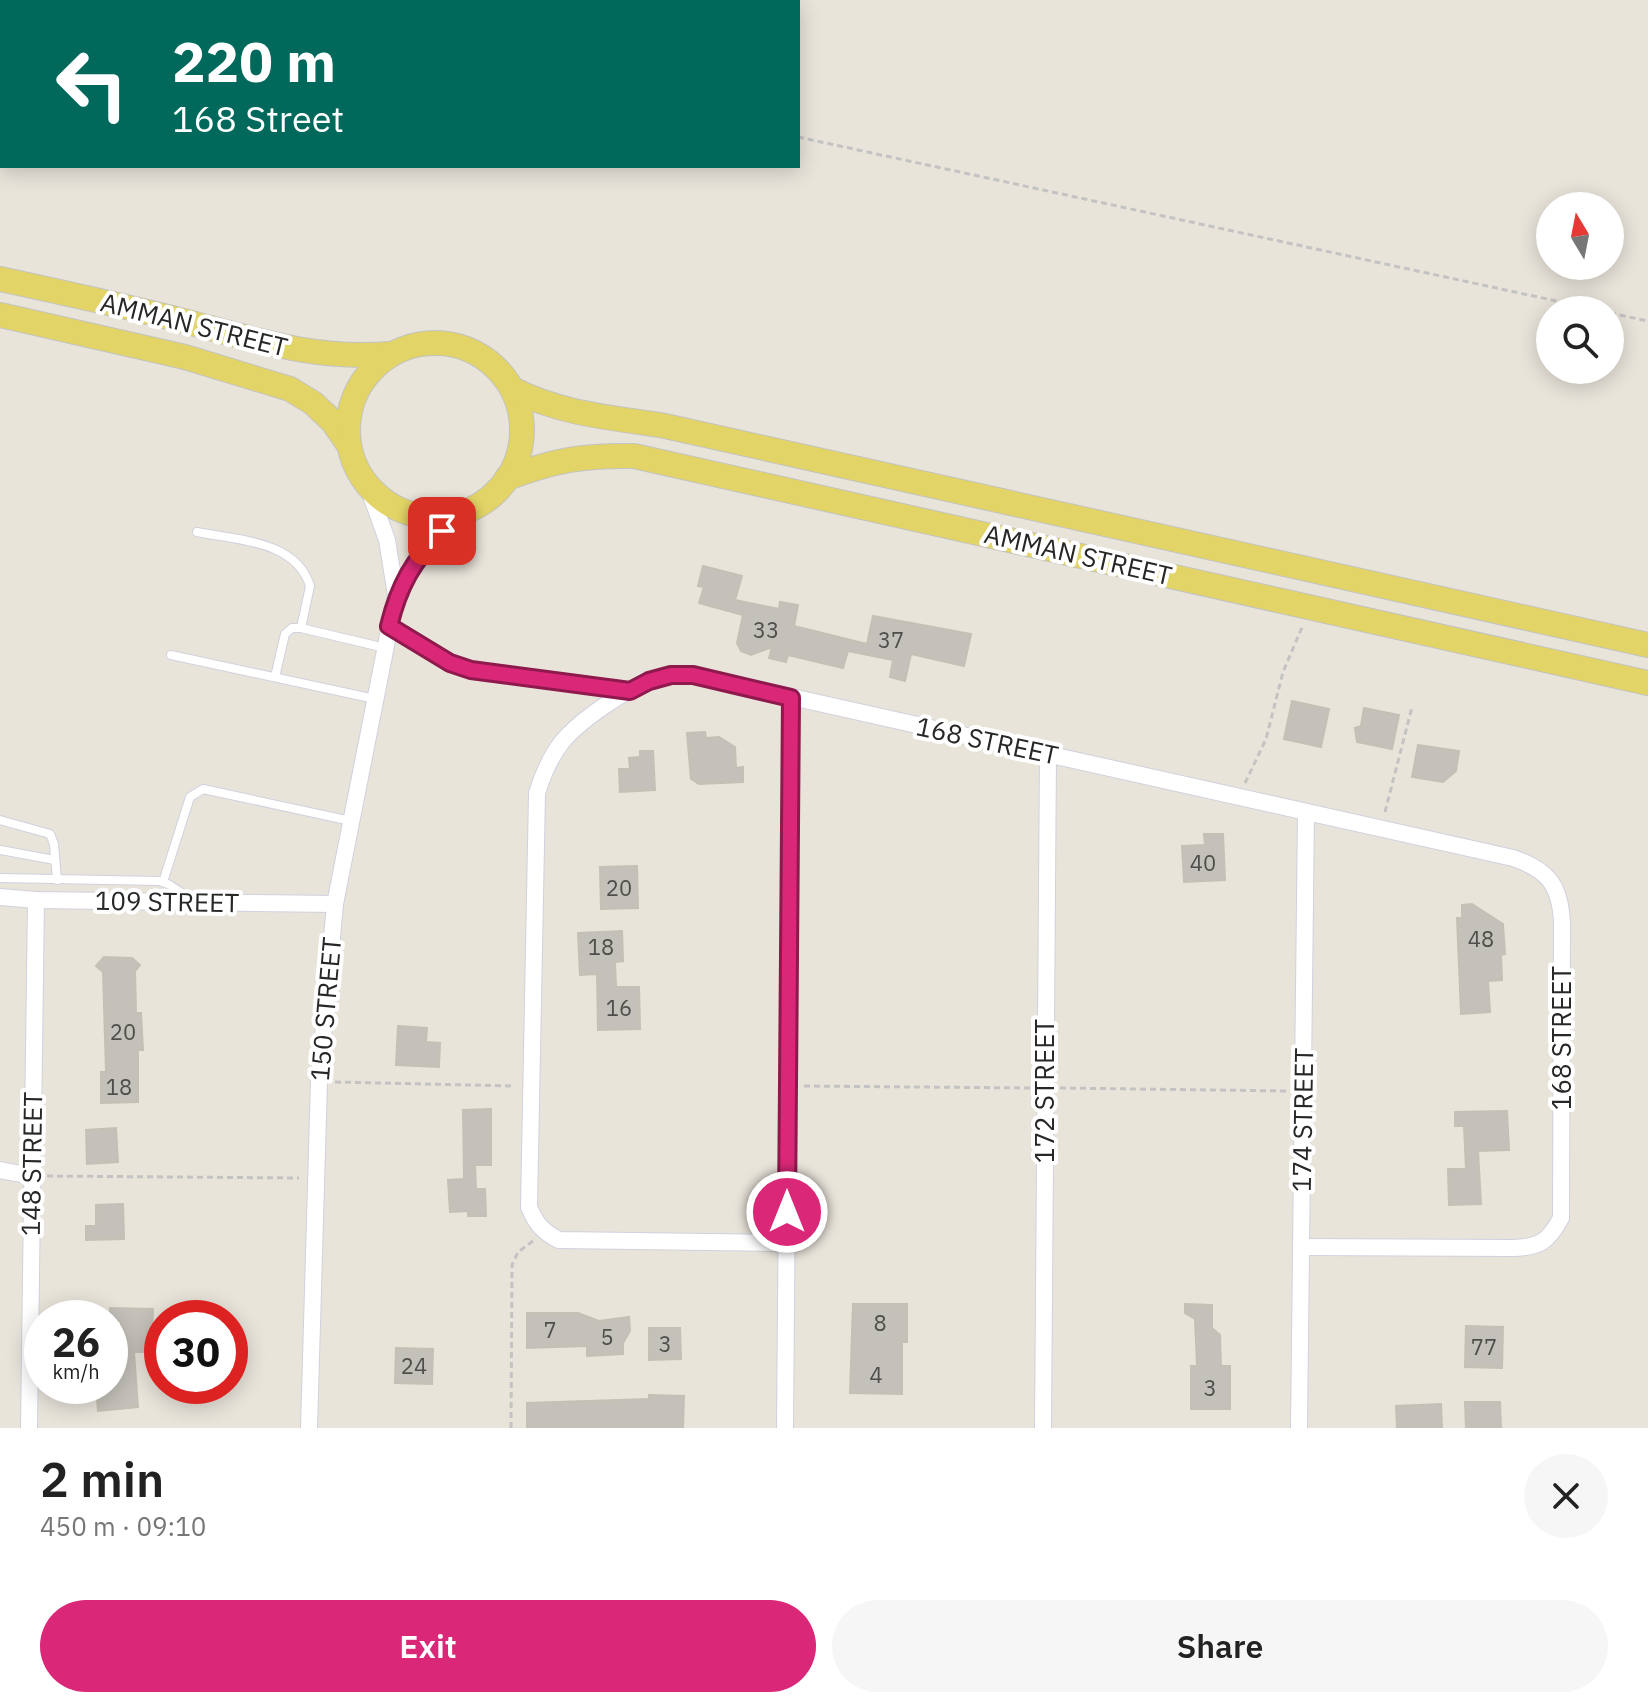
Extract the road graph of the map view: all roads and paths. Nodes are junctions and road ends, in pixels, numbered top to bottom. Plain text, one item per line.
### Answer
1 (800, 137) edge
2 (0, 279) edge
3 (1536, 297) edge
4 (0, 315) edge
5 (1624, 316) edge
6 (1648, 321) edge
7 (390, 354) junction
8 (512, 389) junction
9 (348, 444) junction
10 (507, 478) junction
11 (368, 487) junction
12 (462, 513) junction
13 (197, 532) dead end
14 (396, 595) junction
15 (1310, 608) junction
16 (389, 626) junction
17 (301, 628) junction
18 (1648, 645) edge
19 (385, 648) junction
20 (171, 655) dead end
21 (275, 677) junction
22 (1648, 683) edge
23 (630, 691) junction
24 (791, 698) junction
25 (375, 699) junction
26 (1412, 707) dead end
27 (1048, 755) junction
28 (1238, 797) junction
29 (1306, 812) junction
30 (0, 820) edge
31 (351, 821) junction
32 (1381, 829) junction
33 (0, 850) edge
34 (55, 860) junction
35 (0, 878) edge
36 (57, 880) junction
37 (163, 882) junction
38 (0, 897) edge
39 (36, 900) junction
40 (197, 902) junction
41 (335, 904) junction
42 (319, 1081) junction
43 (530, 1086) junction
44 (0, 1170) edge
45 (32, 1176) junction
46 (315, 1179) junction
47 (545, 1233) junction
48 (787, 1243) junction
49 (1301, 1247) junction
50 (29, 1428) edge
51 (309, 1428) edge
52 (511, 1428) edge
53 (785, 1428) edge
54 (1043, 1428) edge
55 (1299, 1428) edge

1 - 3 path
2 - 7 main road, AMMAN STREET
4 - 9 main road, AMMAN STREET
5 - 6 path
7 - 8 main road
7 - 9 main road
8 - 10 main road
8 - 18 main road, AMMAN STREET
9 - 11 main road
10 - 12 main road
10 - 15 main road, AMMAN STREET
11 - 12 main road
11 - 14 street, 150 STREET
12 - 14 street, 150 STREET
13 - 17 lane
14 - 16 street, 150 STREET
15 - 22 main road, AMMAN STREET
15 - 28 path
16 - 19 street, 150 STREET
16 - 23 lane
17 - 19 lane
17 - 21 lane
19 - 25 street, 150 STREET
20 - 21 lane
21 - 25 lane
23 - 24 street, 168 STREET
23 - 43 street, 168 STREET
24 - 27 street, 168 STREET
24 - 48 street
25 - 31 street, 150 STREET
26 - 32 path
27 - 28 street, 168 STREET
27 - 54 street, 172 STREET
28 - 29 street, 168 STREET
29 - 32 street, 168 STREET
29 - 49 street, 174 STREET
30 - 34 lane
31 - 37 lane
31 - 41 street, 150 STREET
32 - 49 street, 168 STREET
33 - 34 lane
34 - 36 lane
35 - 36 lane
36 - 37 lane
37 - 40 lane
38 - 39 street, 109 STREET
39 - 40 street, 109 STREET
39 - 45 street, 148 STREET
40 - 41 street, 109 STREET
41 - 42 street, 150 STREET
42 - 43 path
42 - 46 street, 150 STREET
43 - 47 street, 168 STREET
44 - 45 street
45 - 46 path
45 - 50 street, 148 STREET
46 - 51 street, 150 STREET
47 - 48 street
47 - 52 path
48 - 53 street
49 - 55 street, 174 STREET

